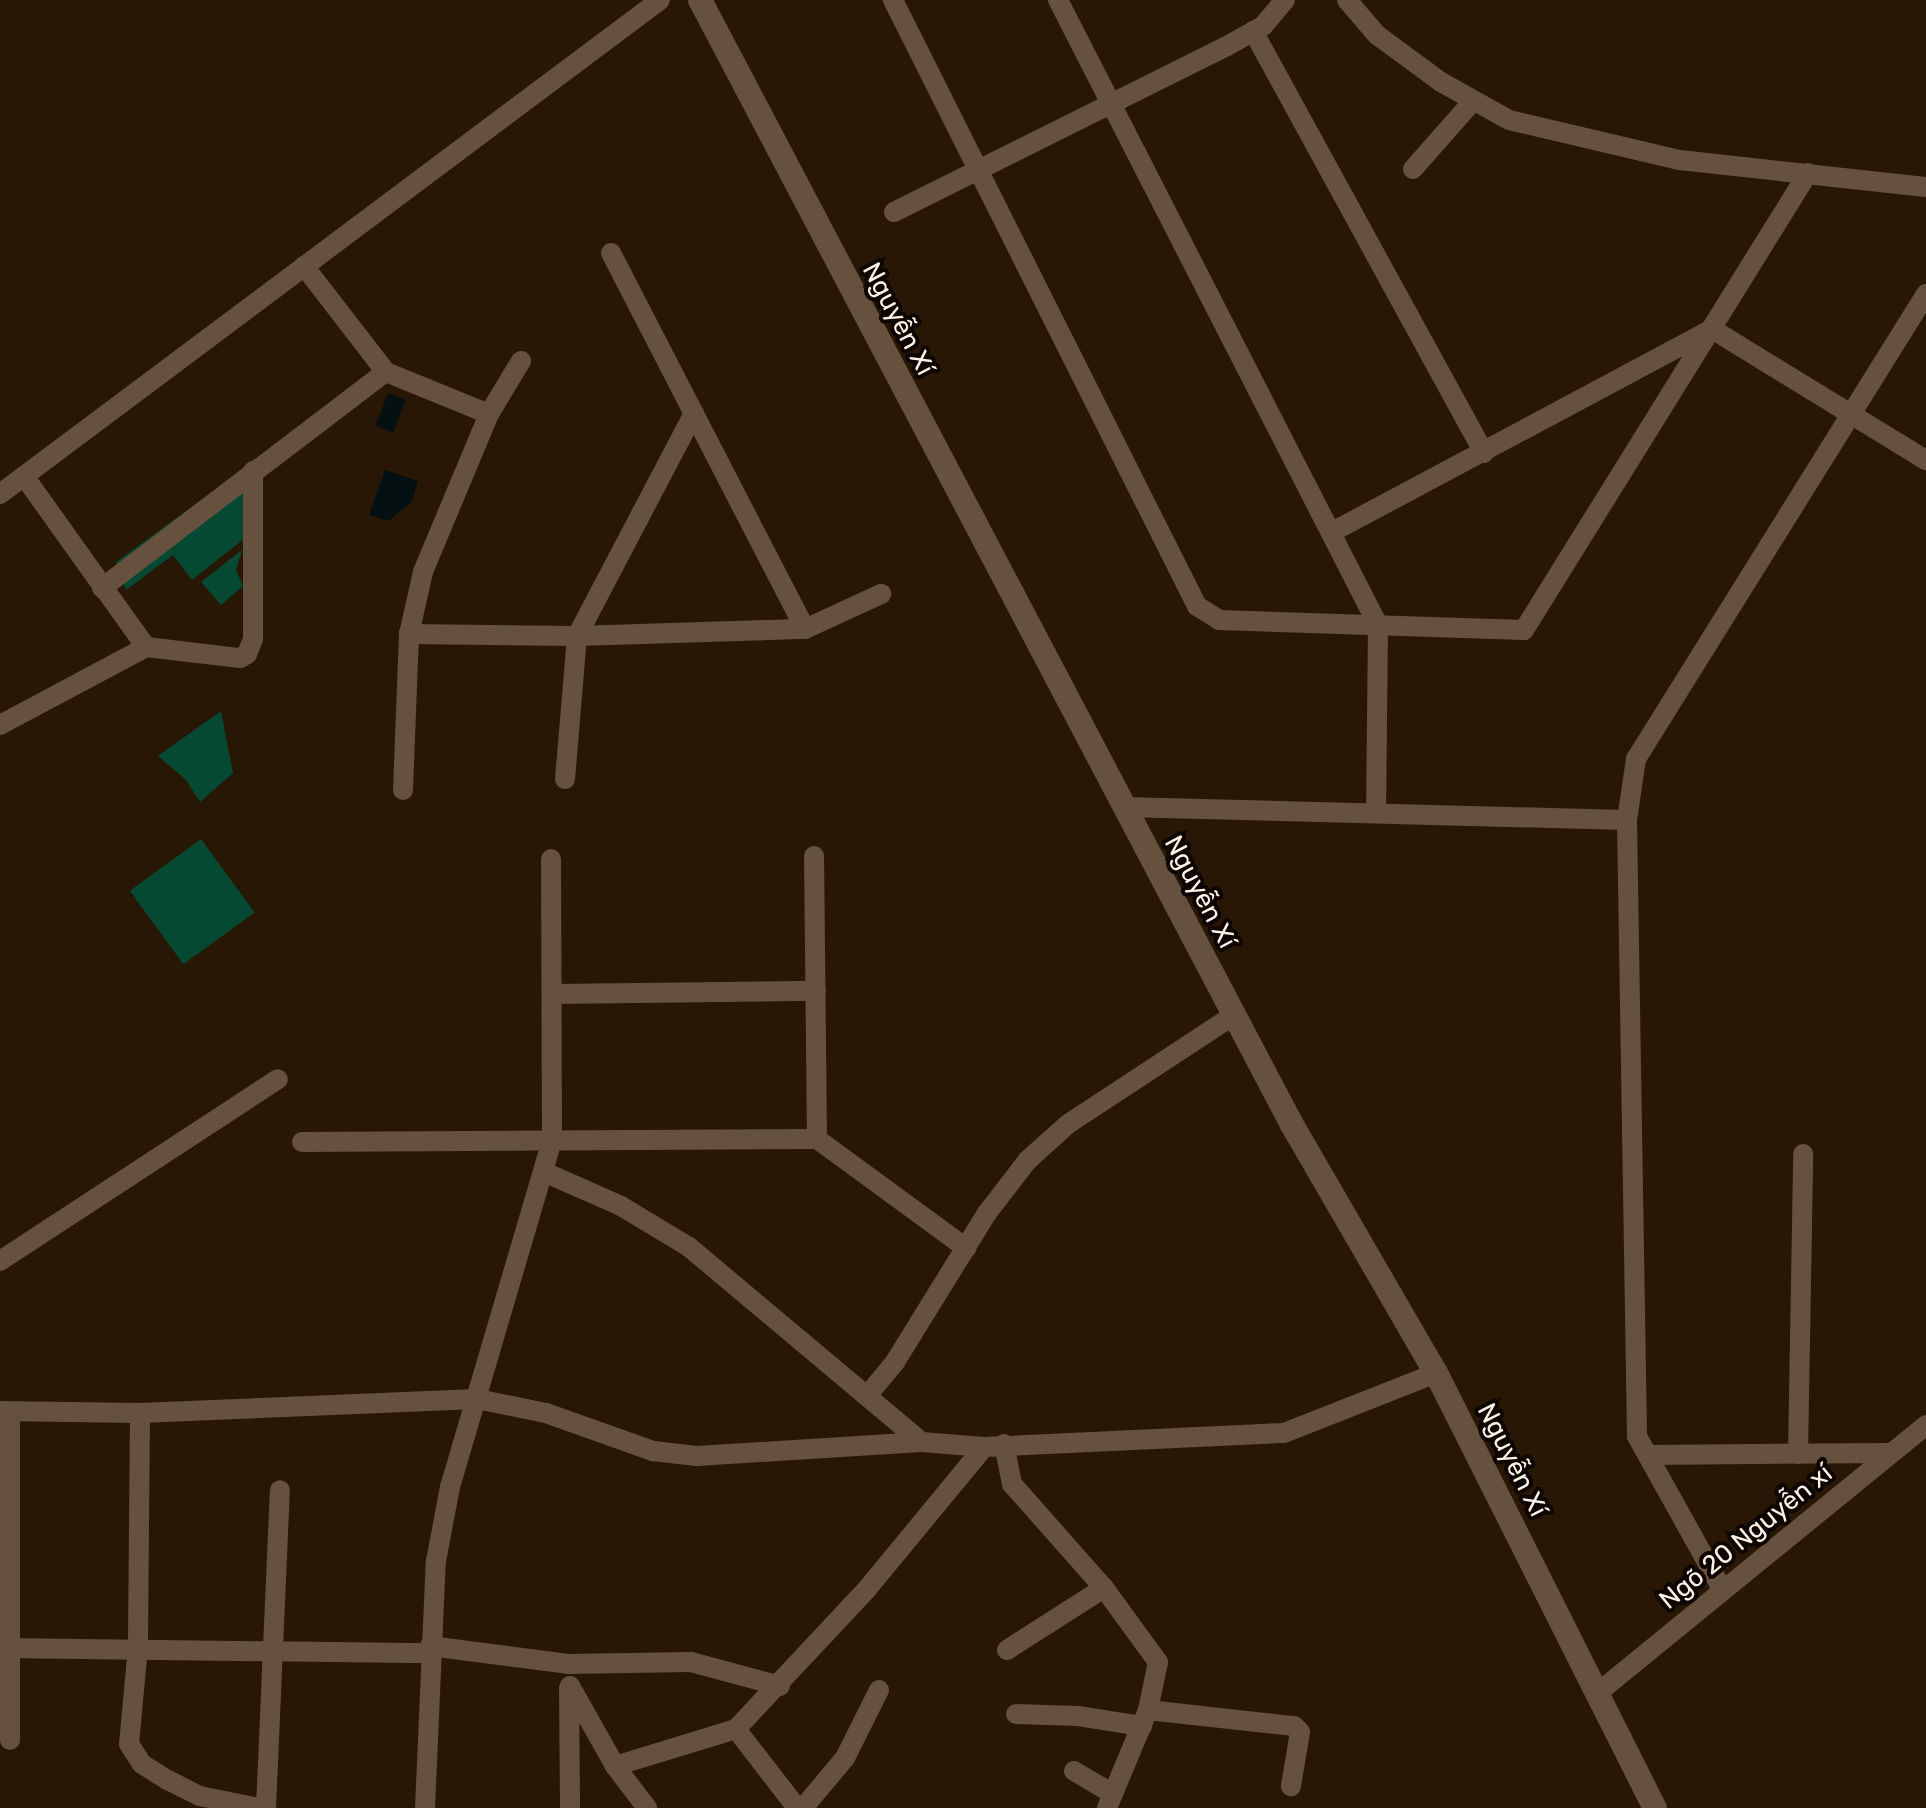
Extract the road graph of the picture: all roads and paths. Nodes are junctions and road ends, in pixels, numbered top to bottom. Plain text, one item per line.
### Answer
1 (660, 0) edge
2 (700, 0) edge
3 (893, 0) edge
4 (1058, 0) edge
5 (1285, 0) edge
6 (1347, 0) edge
7 (1253, 31) junction
8 (1473, 101) junction
9 (1112, 103) junction
10 (1413, 169) dead end
11 (975, 172) junction
12 (1808, 173) junction
13 (1926, 187) edge
14 (894, 212) dead end
15 (611, 253) dead end
16 (304, 266) junction
17 (1926, 294) edge
18 (1712, 329) junction
19 (521, 361) dead end
20 (386, 372) junction
21 (1852, 412) junction
22 (694, 413) junction
23 (489, 414) junction
24 (1484, 453) junction
25 (1926, 460) edge
26 (253, 471) junction
27 (24, 476) junction
28 (0, 494) edge
29 (1334, 531) junction
30 (102, 588) junction
31 (881, 594) dead end
32 (1378, 625) junction
33 (805, 629) junction
34 (409, 634) junction
35 (577, 636) junction
36 (146, 647) junction
37 (0, 725) edge
38 (565, 779) dead end
39 (403, 790) dead end
40 (1123, 807) junction
41 (1376, 813) junction
42 (1627, 820) junction
43 (814, 856) dead end
44 (551, 859) dead end
45 (816, 991) junction
46 (553, 994) junction
47 (1234, 1015) junction
48 (278, 1079) dead end
49 (817, 1139) junction
50 (552, 1140) junction
51 (302, 1142) dead end
52 (1803, 1154) dead end
53 (544, 1172) junction
54 (966, 1248) junction
55 (0, 1261) edge
56 (1436, 1373) junction
57 (867, 1396) junction
58 (477, 1399) junction
59 (5, 1411) edge
60 (140, 1413) junction
61 (1926, 1425) edge
62 (921, 1442) junction
63 (994, 1446) junction
64 (1891, 1453) junction
65 (1798, 1454) junction
66 (1648, 1455) junction
67 (280, 1490) dead end
68 (1104, 1588) junction
69 (1722, 1589) junction
70 (138, 1647) junction
71 (6, 1648) edge
72 (273, 1649) junction
73 (430, 1649) junction
74 (1007, 1650) dead end
75 (568, 1664) junction
76 (570, 1686) junction
77 (780, 1686) junction
78 (879, 1690) dead end
79 (1600, 1691) junction
80 (1016, 1714) dead end
81 (1145, 1718) junction
82 (736, 1729) junction
83 (10, 1740) dead end
84 (615, 1766) junction
85 (1074, 1771) dead end
86 (1291, 1786) dead end
87 (1110, 1801) edge
88 (259, 1808) edge
89 (266, 1808) edge
90 (425, 1808) edge
91 (570, 1808) edge
92 (647, 1808) edge
93 (800, 1808) edge
94 (1655, 1808) edge

1 - 16 street
2 - 40 street, Nguyễn Xí
3 - 11 street
4 - 9 street
5 - 7 street
6 - 8 street
7 - 9 street
7 - 24 street
8 - 10 street
8 - 12 street
9 - 11 street
9 - 29 street
11 - 14 street
11 - 32 street
12 - 13 street
12 - 18 street
15 - 22 street
16 - 20 street
16 - 27 street
17 - 21 street
18 - 21 street
18 - 24 street
18 - 32 street
19 - 23 street
20 - 23 street
20 - 26 street
21 - 25 street
21 - 42 street
22 - 33 street
22 - 35 street
23 - 34 street
24 - 29 street
26 - 30 street
26 - 36 street
27 - 28 street
27 - 30 street
29 - 32 street
30 - 36 street
31 - 33 street
32 - 41 street
33 - 35 street
34 - 35 street
34 - 39 street
35 - 38 street
36 - 37 street
40 - 41 street
40 - 47 street, Nguyễn Xí
41 - 42 street
42 - 66 street
43 - 45 street
44 - 46 street
45 - 46 street
45 - 49 street
46 - 50 street
47 - 54 street
47 - 56 street, Nguyễn Xí
48 - 55 street
49 - 50 street
49 - 54 street
50 - 51 street
50 - 53 street
52 - 65 street
53 - 57 street
53 - 58 street
54 - 57 street
56 - 63 street
56 - 79 street, Nguyễn Xí
57 - 62 street
58 - 60 street
58 - 62 street
58 - 73 street
59 - 60 street
59 - 71 street
60 - 70 street
61 - 64 street, Ngõ 20 Nguyễn xí
62 - 63 street
63 - 68 street
63 - 77 street
64 - 65 street
64 - 69 street, Ngõ 20 Nguyễn xí
65 - 66 street
66 - 69 street
67 - 72 street
68 - 74 street
68 - 81 street
69 - 79 street, Ngõ 20 Nguyễn xí
70 - 71 street
70 - 72 street
70 - 88 street
71 - 83 street
72 - 73 street
72 - 89 street
73 - 75 street
73 - 90 street
75 - 76 street
75 - 77 street
76 - 84 street
76 - 91 street
77 - 82 street
78 - 93 street
79 - 94 street, Nguyễn Xí
80 - 81 street
81 - 86 street
81 - 87 street
82 - 84 street
82 - 93 street
84 - 92 street
85 - 87 street

